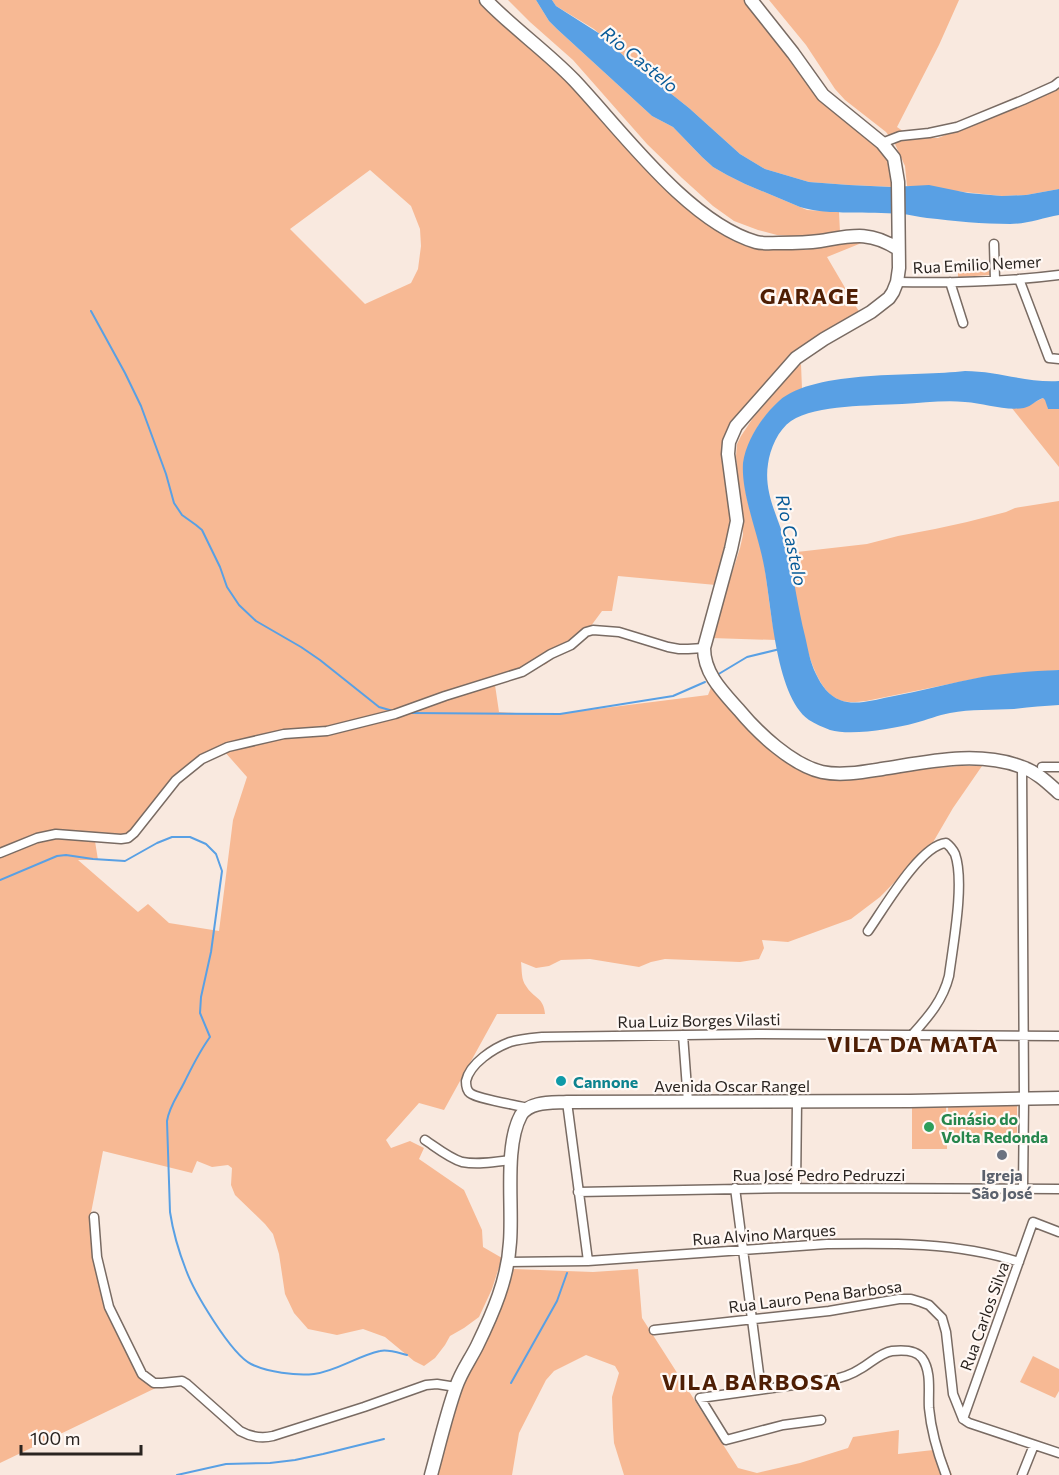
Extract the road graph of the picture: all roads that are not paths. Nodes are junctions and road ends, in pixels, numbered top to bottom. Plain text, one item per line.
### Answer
1 (486, 0) edge
2 (751, 0) edge
3 (1059, 82) edge
4 (882, 143) junction
5 (994, 244) dead end
6 (898, 249) junction
7 (1059, 274) edge
8 (1018, 279) junction
9 (995, 280) junction
10 (897, 282) junction
11 (950, 282) junction
12 (963, 323) dead end
13 (1059, 359) edge
14 (704, 648) junction
15 (1059, 766) edge
16 (1022, 767) junction
17 (1042, 767) dead end
18 (1059, 794) edge
19 (0, 853) edge
20 (868, 931) dead end
21 (913, 1034) junction
22 (682, 1035) junction
23 (1023, 1036) junction
24 (1059, 1036) edge
25 (1024, 1098) junction
26 (1059, 1098) edge
27 (567, 1102) junction
28 (688, 1102) junction
29 (797, 1102) junction
30 (528, 1108) junction
31 (425, 1140) dead end
32 (511, 1160) junction
33 (735, 1188) junction
34 (796, 1188) junction
35 (1023, 1189) junction
36 (1059, 1189) edge
37 (578, 1192) junction
38 (94, 1217) dead end
39 (1059, 1232) edge
40 (743, 1250) junction
41 (588, 1261) junction
42 (1019, 1262) junction
43 (508, 1263) junction
44 (751, 1319) junction
45 (654, 1329) dead end
46 (456, 1387) junction
47 (761, 1389) junction
48 (963, 1419) junction
49 (821, 1420) dead end
50 (1034, 1445) junction
51 (1059, 1453) edge
52 (431, 1475) edge
53 (945, 1475) edge
54 (1022, 1475) edge

1 - 6 main road
2 - 4 main road
3 - 4 street
4 - 6 main road
5 - 9 street
6 - 10 main road
7 - 8 street, Rua Emilio Nemer
8 - 9 street, Rua Emilio Nemer
8 - 13 street
9 - 11 street, Rua Emilio Nemer
10 - 11 street, Rua Emilio Nemer
10 - 14 main road
11 - 12 street
14 - 16 main road
14 - 19 street
15 - 17 street
16 - 18 main road
16 - 23 street
20 - 21 street
21 - 22 street, Rua Luiz Borges Vilasti
21 - 23 street, Rua Luiz Borges Vilasti
22 - 28 street
22 - 30 street, Rua Luiz Borges Vilasti
23 - 24 street, Rua Luiz Borges Vilasti
23 - 25 street
25 - 26 main road, Avenida Oscar Rangel
25 - 29 main road, Avenida Oscar Rangel
25 - 35 street
27 - 28 main road, Avenida Oscar Rangel
27 - 30 main road, Avenida Oscar Rangel
27 - 37 street
28 - 29 main road, Avenida Oscar Rangel
29 - 34 street
30 - 32 main road
31 - 32 street
32 - 43 main road
33 - 34 street, Rua José Pedro Pedruzzi
33 - 37 street, Rua José Pedro Pedruzzi
33 - 40 street
34 - 35 street, Rua José Pedro Pedruzzi
35 - 36 street, Rua José Pedro Pedruzzi
37 - 41 street
38 - 46 street
39 - 42 street, Rua Carlos Silva
40 - 41 street, Rua Alvino Marques
40 - 42 street, Rua Alvino Marques
40 - 44 street
41 - 43 street, Rua Alvino Marques
42 - 48 street, Rua Carlos Silva
43 - 46 main road
44 - 45 street, Rua Lauro Pena Barbosa
44 - 47 street
44 - 48 street, Rua Lauro Pena Barbosa
46 - 52 main road
47 - 49 street
47 - 53 street
48 - 50 street
50 - 51 street
50 - 54 street

